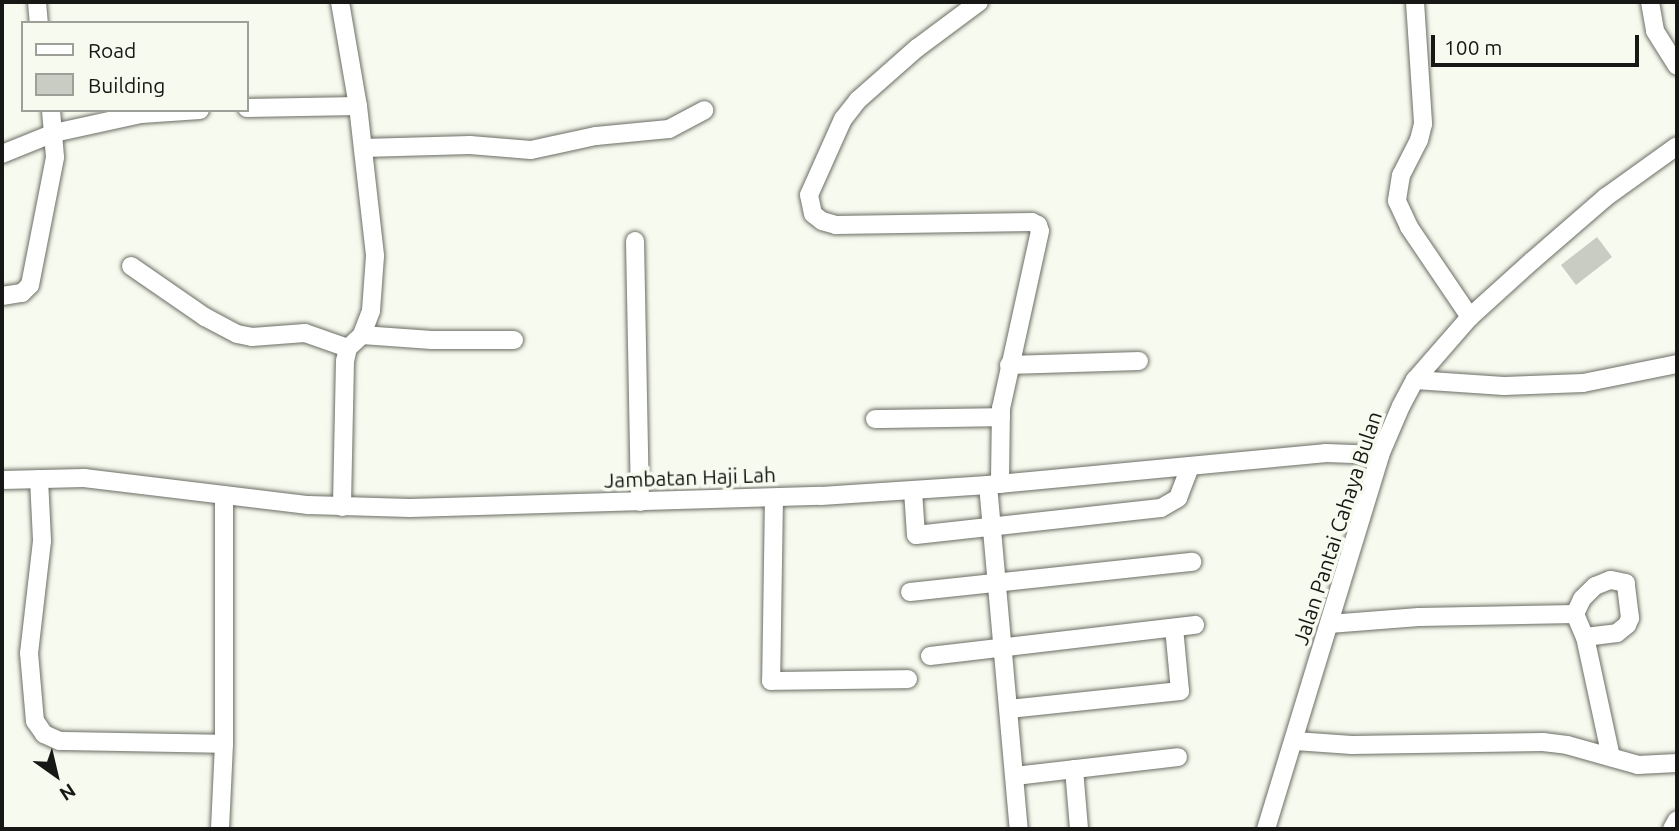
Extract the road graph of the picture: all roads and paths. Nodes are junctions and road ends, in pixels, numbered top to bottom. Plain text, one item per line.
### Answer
1 (37, 2) edge
2 (340, 2) edge
3 (979, 2) edge
4 (1415, 2) edge
5 (1650, 2) edge
6 (39, 21) edge
7 (1677, 66) edge
8 (358, 106) junction
9 (248, 108) edge
10 (704, 110) dead end
11 (51, 112) edge
12 (170, 112) edge
13 (54, 133) junction
14 (1677, 146) edge
15 (363, 148) junction
16 (2, 154) edge
17 (635, 241) dead end
18 (131, 267) dead end
19 (2, 296) edge
20 (1470, 317) junction
21 (362, 335) junction
22 (514, 340) dead end
23 (348, 348) junction
24 (1139, 361) dead end
25 (1677, 364) edge
26 (1009, 365) junction
27 (1415, 380) junction
28 (1001, 417) junction
29 (875, 419) dead end
30 (1380, 455) junction
31 (1190, 467) junction
32 (39, 479) junction
33 (2, 480) edge
34 (994, 484) junction
35 (913, 491) junction
36 (224, 495) junction
37 (774, 498) junction
38 (640, 502) junction
39 (342, 507) junction
40 (992, 527) junction
41 (1192, 562) dead end
42 (999, 582) junction
43 (910, 592) dead end
44 (1575, 614) junction
45 (1329, 624) junction
46 (1195, 625) dead end
47 (1174, 628) junction
48 (1585, 637) junction
49 (1004, 646) junction
50 (930, 656) dead end
51 (908, 679) dead end
52 (1009, 709) junction
53 (1295, 741) junction
54 (224, 744) junction
55 (1178, 757) dead end
56 (1611, 757) junction
57 (1677, 763) edge
58 (1074, 769) junction
59 (1015, 776) junction
60 (1677, 820) edge
61 (220, 829) edge
62 (1019, 829) edge
63 (1079, 829) edge
64 (1266, 829) edge
65 (1672, 829) edge

1 - 6 street
2 - 8 street
3 - 26 street
4 - 20 street
5 - 7 street
8 - 9 street
8 - 15 street
10 - 15 street
11 - 13 street
12 - 13 street
13 - 16 street
13 - 19 street
14 - 20 street, Jalan Pantai Cahaya Bulan
15 - 21 street
17 - 38 street
18 - 23 street
20 - 27 street, Jalan Pantai Cahaya Bulan
21 - 22 street
21 - 23 street
23 - 39 street
24 - 26 street
25 - 27 street
26 - 28 street
27 - 30 street, Jalan Pantai Cahaya Bulan
28 - 29 street
28 - 34 street
30 - 31 street, Jambatan Haji Lah
30 - 45 street, Jalan Pantai Cahaya Bulan
31 - 34 street, Jambatan Haji Lah
31 - 40 street
32 - 33 street, Jambatan Haji Lah
32 - 36 street, Jambatan Haji Lah
32 - 54 street
34 - 35 street, Jambatan Haji Lah
34 - 40 street
35 - 37 street, Jambatan Haji Lah
35 - 40 street
36 - 39 street, Jambatan Haji Lah
36 - 54 street
37 - 38 street, Jambatan Haji Lah
37 - 51 street
38 - 39 street, Jambatan Haji Lah
40 - 42 street
41 - 42 street
42 - 43 street
42 - 49 street
44 - 45 street
44 - 48 street
44 - 48 street
45 - 53 street, Jalan Pantai Cahaya Bulan
46 - 47 street
47 - 49 street
47 - 52 street
48 - 56 street
49 - 50 street
49 - 52 street
52 - 59 street
53 - 56 street
53 - 64 street, Jalan Pantai Cahaya Bulan
54 - 61 street
55 - 58 street
56 - 57 street
58 - 59 street
58 - 63 street
59 - 62 street
60 - 65 street

